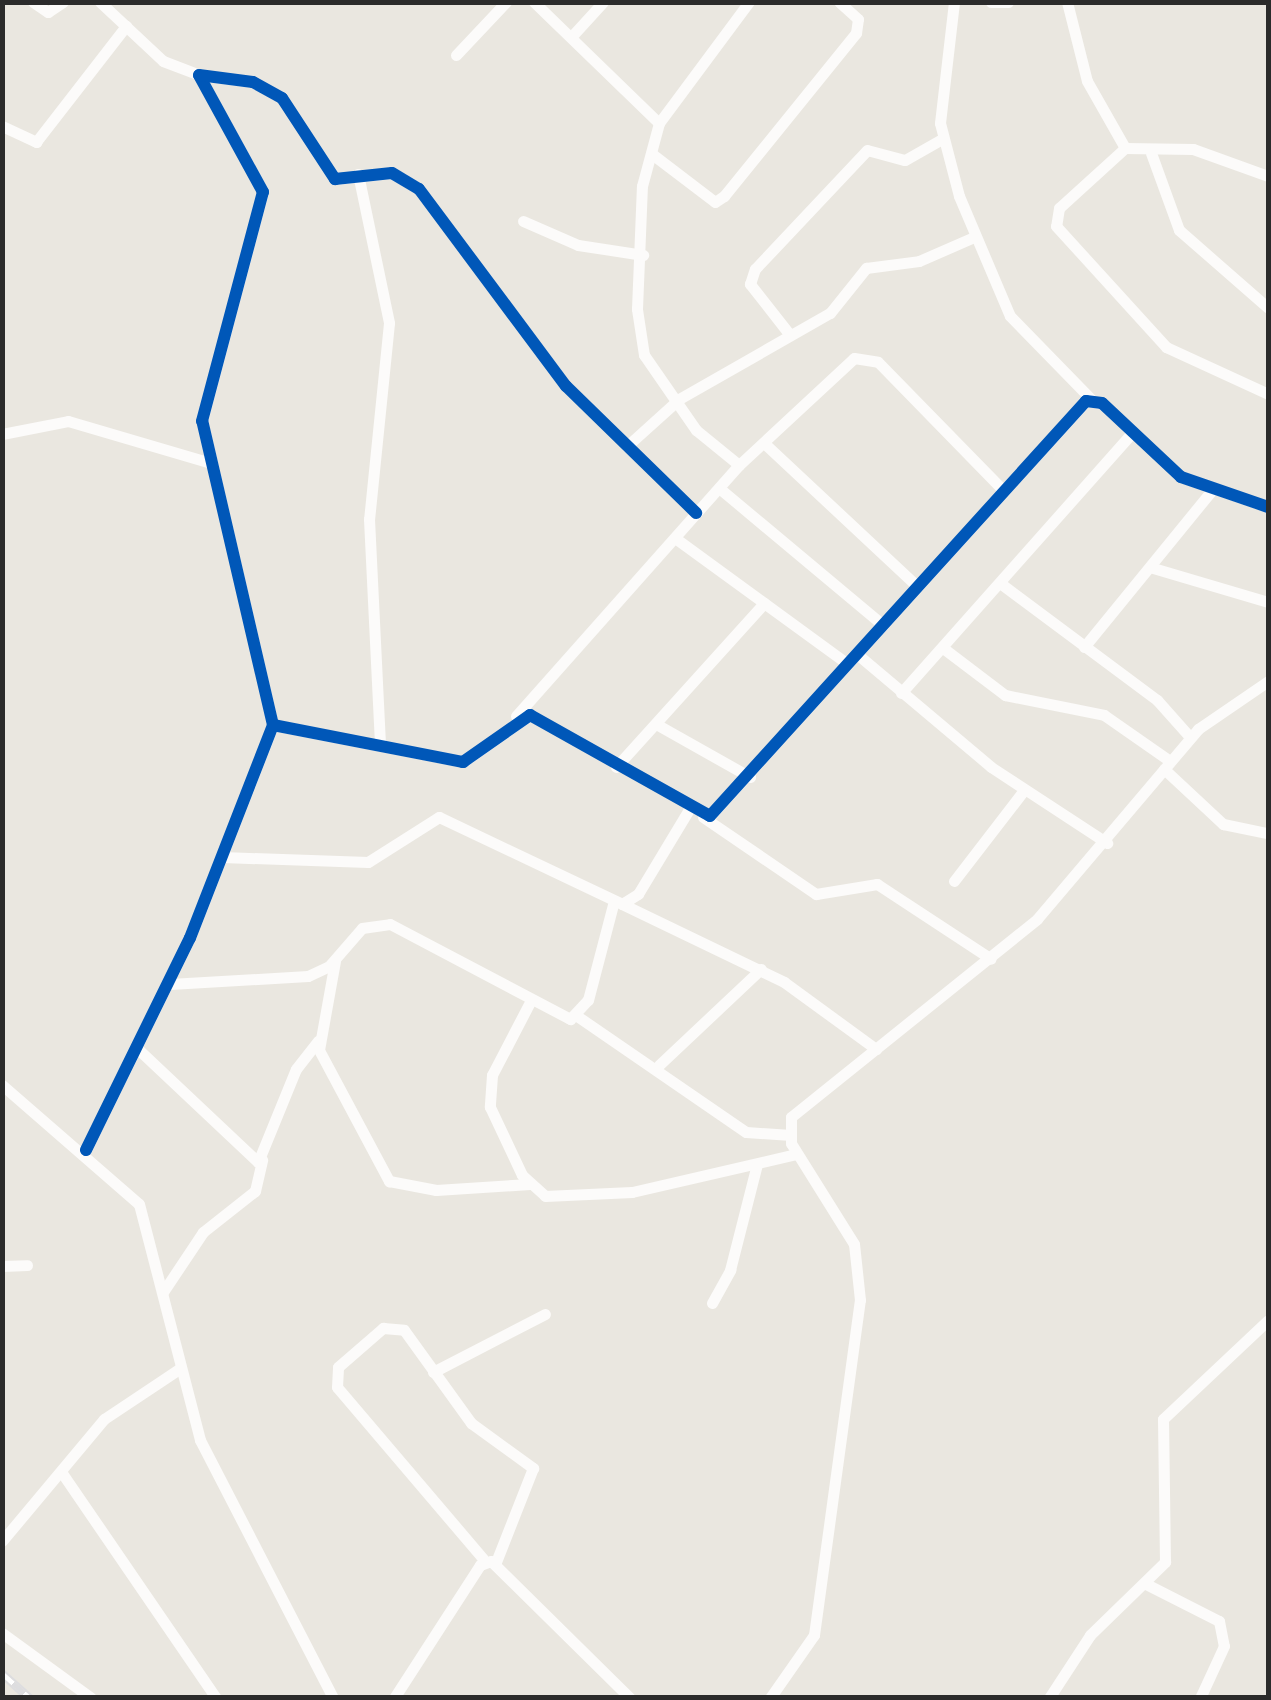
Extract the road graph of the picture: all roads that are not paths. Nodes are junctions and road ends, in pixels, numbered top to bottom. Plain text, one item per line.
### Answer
1 (33, 2) edge
2 (64, 2) edge
3 (100, 2) edge
4 (506, 2) edge
5 (534, 2) edge
6 (603, 2) edge
7 (749, 2) edge
8 (839, 2) edge
9 (954, 2) edge
10 (991, 2) edge
11 (1008, 2) edge
12 (1067, 2) edge
13 (126, 26) junction
14 (572, 36) junction
15 (456, 55) dead end
16 (199, 76) junction
17 (659, 123) junction
18 (2, 126) edge
19 (942, 139) junction
20 (1125, 148) junction
21 (1150, 153) junction
22 (652, 154) junction
23 (358, 174) junction
24 (1268, 176) edge
25 (523, 221) dead end
26 (974, 237) junction
27 (642, 255) junction
28 (1268, 308) edge
29 (790, 335) junction
30 (1268, 394) edge
31 (679, 399) junction
32 (1092, 400) junction
33 (1132, 432) junction
34 (2, 434) edge
35 (764, 442) junction
36 (627, 446) junction
37 (211, 463) junction
38 (739, 466) junction
39 (719, 488) junction
40 (1002, 489) junction
41 (1212, 490) junction
42 (1268, 507) edge
43 (696, 513) junction
44 (675, 538) junction
45 (1153, 568) junction
46 (1000, 583) junction
47 (917, 586) junction
48 (1268, 602) edge
49 (764, 603) junction
50 (883, 625) junction
51 (1084, 647) junction
52 (943, 648) junction
53 (853, 659) junction
54 (1268, 680) edge
55 (901, 693) junction
56 (516, 716) junction
57 (656, 724) junction
58 (274, 725) junction
59 (1190, 738) junction
60 (380, 743) junction
61 (1167, 765) junction
62 (616, 767) junction
63 (750, 776) junction
64 (1024, 790) junction
65 (688, 811) junction
66 (704, 817) junction
67 (1267, 833) edge
68 (1107, 843) junction
69 (222, 857) junction
70 (954, 881) dead end
71 (618, 904) junction
72 (991, 960) junction
73 (334, 961) junction
74 (761, 969) junction
75 (170, 984) junction
76 (530, 1002) junction
77 (577, 1016) junction
78 (318, 1040) junction
79 (876, 1048) junction
80 (139, 1050) junction
81 (659, 1064) junction
82 (2, 1085) edge
83 (790, 1135) junction
84 (86, 1150) junction
85 (798, 1154) junction
86 (262, 1160) junction
87 (757, 1164) junction
88 (530, 1184) junction
89 (27, 1265) dead end
90 (2, 1266) edge
91 (163, 1292) junction
92 (712, 1303) dead end
93 (545, 1314) dead end
94 (1268, 1322) edge
95 (179, 1369) junction
96 (433, 1372) junction
97 (62, 1473) junction
98 (2, 1542) edge
99 (490, 1562) junction
100 (1146, 1584) junction
101 (2, 1633) edge
102 (91, 1698) edge
103 (216, 1698) edge
104 (333, 1698) edge
105 (394, 1698) edge
106 (630, 1698) edge
107 (770, 1698) edge
108 (1049, 1698) edge
109 (1200, 1698) edge

1 - 2 street
3 - 13 street
4 - 15 street
5 - 14 street
6 - 14 street
7 - 17 street
8 - 22 street
9 - 19 street
10 - 11 street
12 - 20 street
13 - 16 street
13 - 18 street
14 - 17 street
16 - 23 street
16 - 37 street
17 - 22 street
19 - 26 street
19 - 29 street
20 - 21 street
20 - 30 street
21 - 24 street
21 - 28 street
22 - 27 street
23 - 36 street
23 - 60 street
25 - 27 street
26 - 29 street
26 - 32 street
27 - 31 street
29 - 31 street
31 - 36 street
31 - 38 street
32 - 33 street
32 - 40 street
33 - 41 street
33 - 46 street
34 - 37 street
35 - 38 street
35 - 40 street
35 - 47 street
36 - 43 street
37 - 58 street
38 - 39 street
39 - 43 street
39 - 50 street
40 - 47 street
41 - 42 street
41 - 45 street
43 - 44 street
44 - 49 street
44 - 56 street
45 - 48 street
45 - 51 street
46 - 51 street
46 - 52 street
47 - 50 street
49 - 53 street
49 - 57 street
50 - 53 street
51 - 59 street
52 - 55 street
52 - 61 street
53 - 55 street
53 - 63 street
54 - 59 street
55 - 64 street
56 - 60 street
56 - 62 street
57 - 62 street
57 - 63 street
58 - 60 street
58 - 69 street
59 - 61 street
61 - 67 street
61 - 68 street
62 - 65 street
63 - 66 street
64 - 68 street
64 - 70 street
65 - 66 street
65 - 71 street
66 - 72 street
68 - 72 street
69 - 71 street
69 - 75 street
71 - 74 street
71 - 77 street
72 - 79 street
73 - 75 street
73 - 76 street
73 - 78 street
74 - 79 street
74 - 81 street
75 - 80 street
76 - 77 street
76 - 88 street
77 - 81 street
78 - 86 street
78 - 88 street
79 - 83 street
80 - 84 street
80 - 86 street
81 - 83 street
82 - 84 street
83 - 85 street
84 - 91 street
85 - 87 street
85 - 107 street
86 - 91 street
87 - 88 street
87 - 92 street
89 - 90 street
91 - 95 street
93 - 96 street
94 - 100 street
95 - 97 street
95 - 104 street
96 - 99 street
96 - 99 street
97 - 98 street
97 - 103 street
99 - 105 street
99 - 106 street
100 - 108 street
100 - 109 street
101 - 102 street

